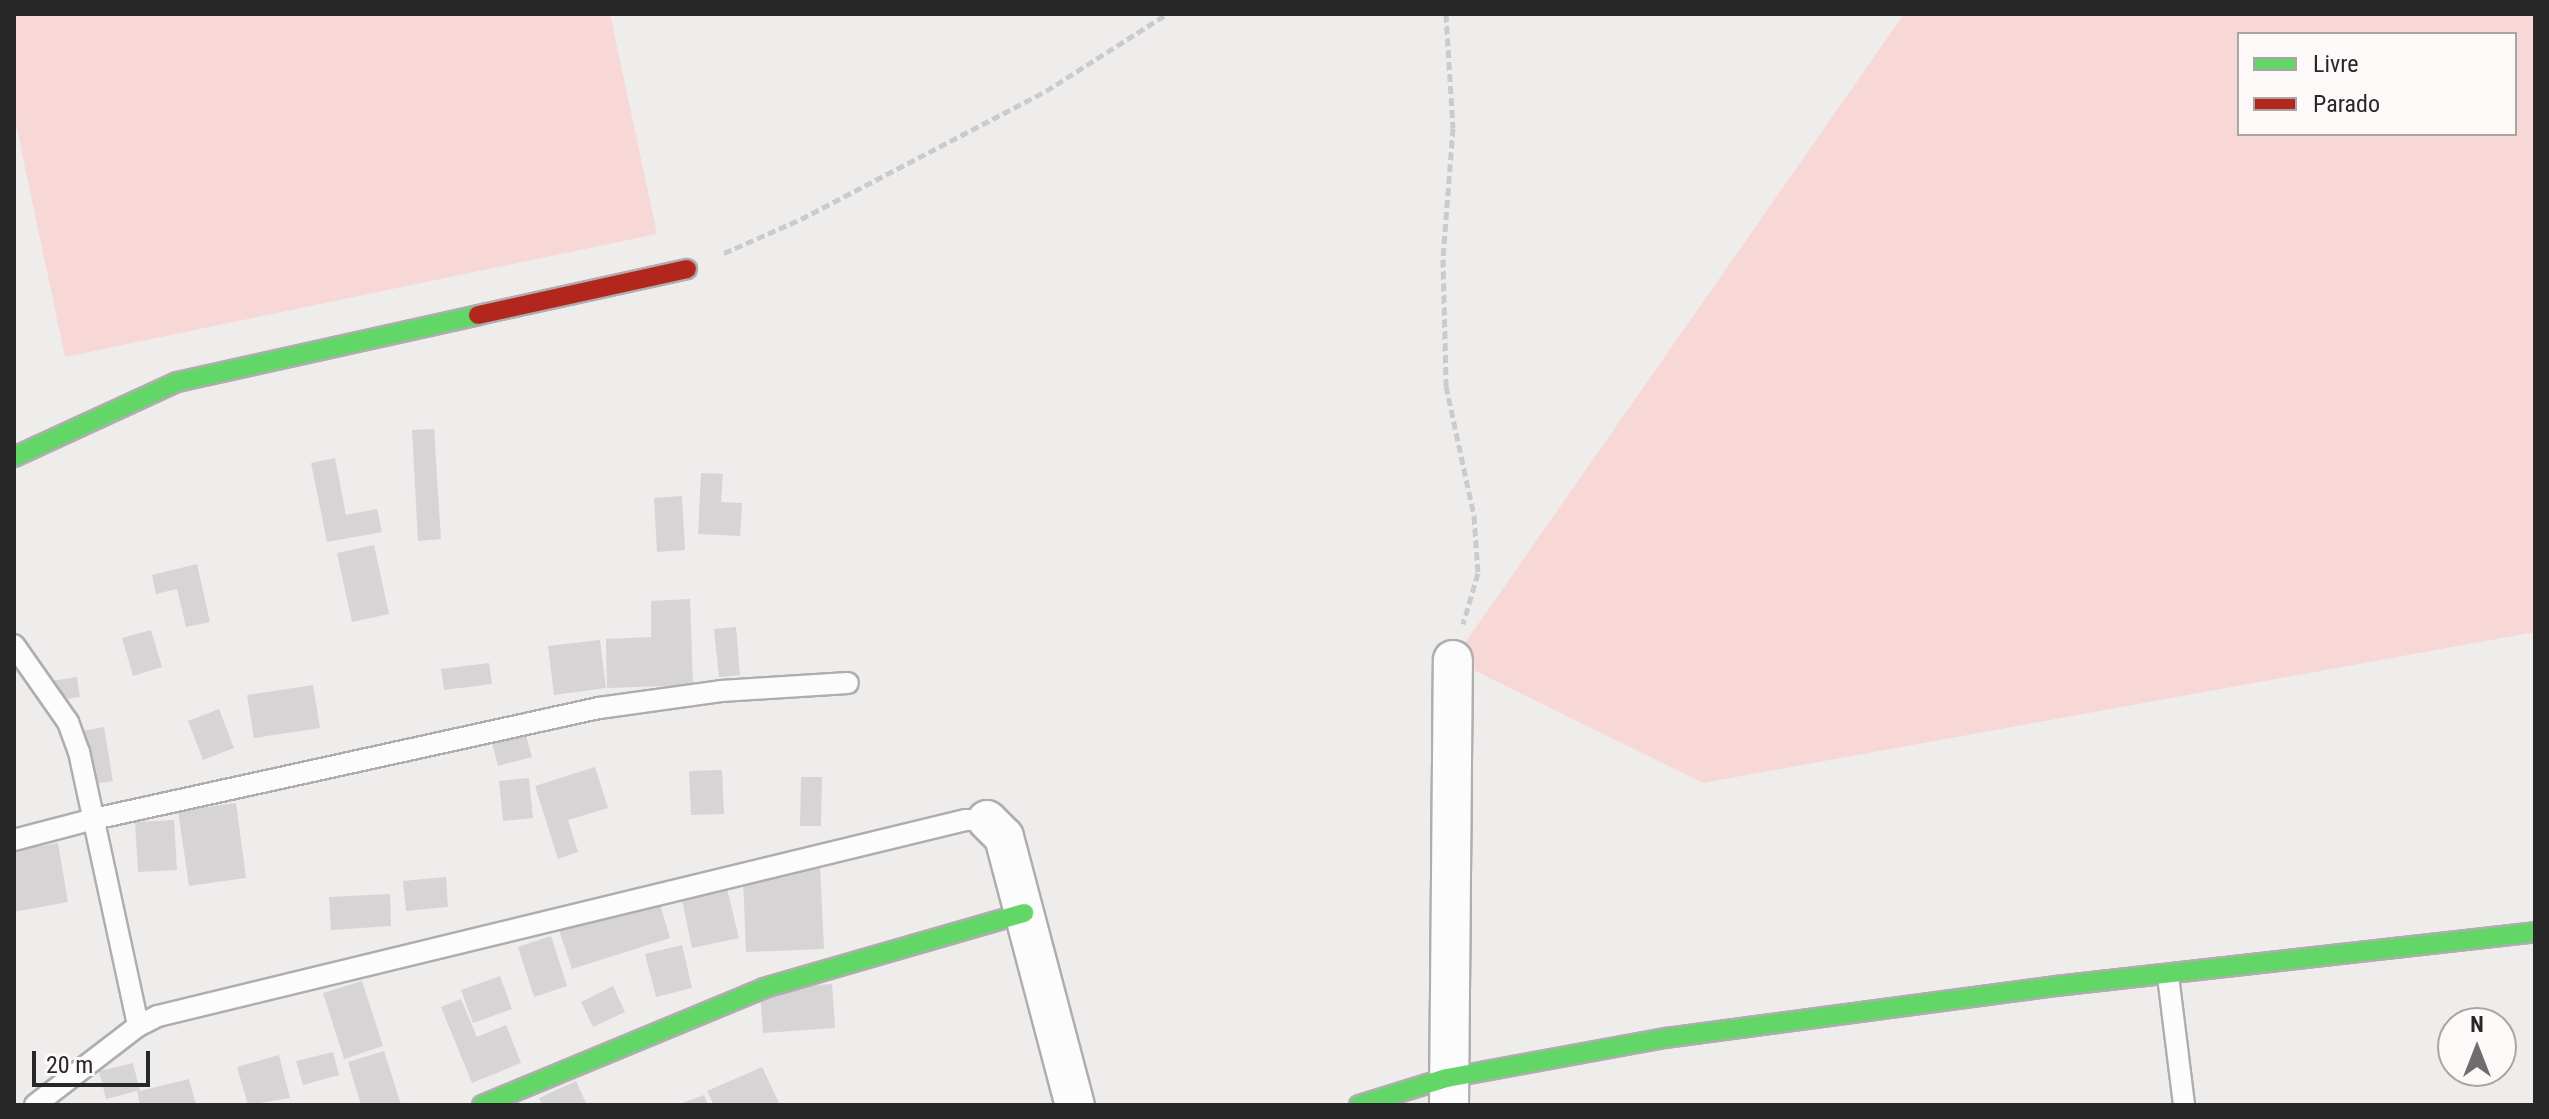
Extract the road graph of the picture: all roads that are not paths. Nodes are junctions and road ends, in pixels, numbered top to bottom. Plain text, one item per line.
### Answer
1 (687, 269) road end
2 (14, 457) edge
3 (14, 645) edge
4 (1453, 660) road end
5 (848, 683) dead end
6 (94, 819) junction
7 (987, 820) joint
8 (14, 840) edge
9 (1024, 913) junction
10 (2535, 932) edge
11 (2168, 976) junction
12 (138, 1026) junction
13 (1448, 1092) edge
14 (35, 1105) edge
15 (482, 1105) edge
16 (1075, 1105) edge
17 (1359, 1105) edge
18 (2184, 1105) edge

1 - 2 street
3 - 6 lane
4 - 13 street
5 - 6 lane
6 - 8 lane
6 - 12 lane
7 - 9 street
7 - 12 lane
9 - 15 street
9 - 16 street
10 - 11 street
11 - 13 street
11 - 18 lane
12 - 14 lane
13 - 17 street

